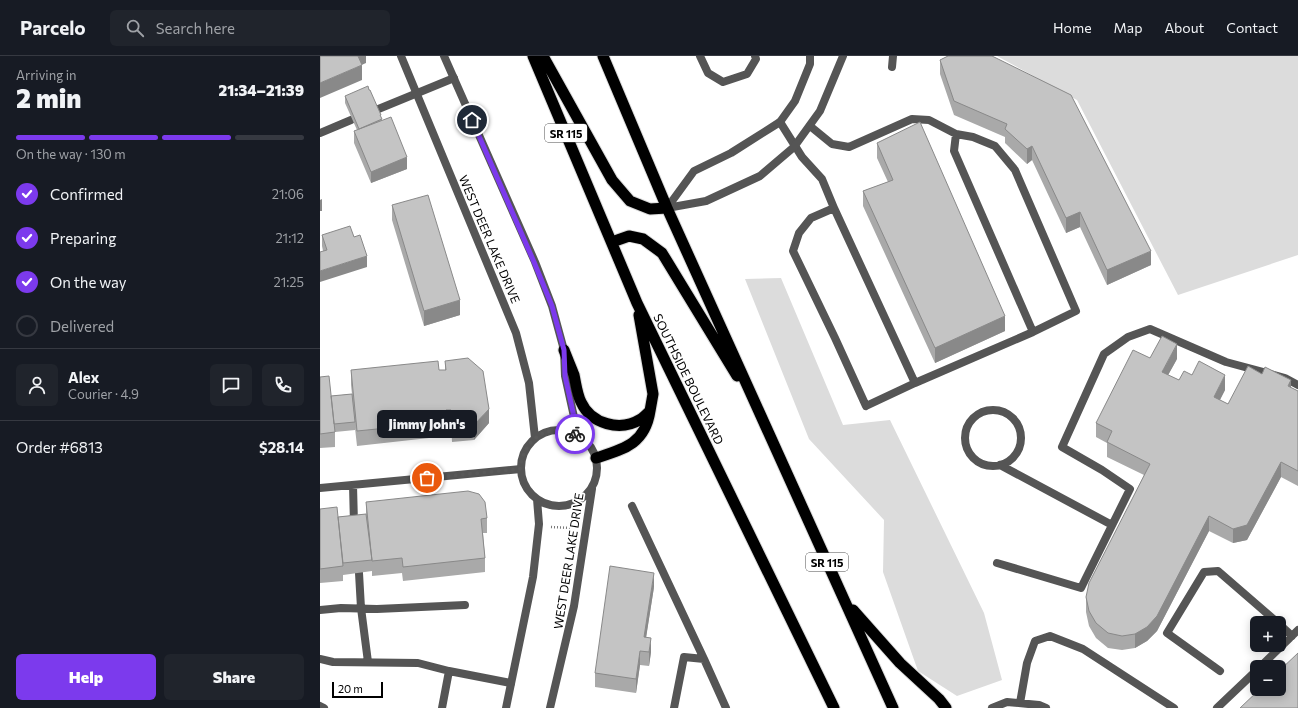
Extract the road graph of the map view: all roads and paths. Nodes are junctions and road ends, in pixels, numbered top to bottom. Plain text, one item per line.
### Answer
1 (401, 56) edge
2 (444, 56) edge
3 (534, 56) edge
4 (543, 56) edge
5 (603, 56) edge
6 (700, 56) edge
7 (755, 56) edge
8 (810, 56) edge
9 (843, 56) edge
10 (893, 56) edge
11 (892, 67) dead end
12 (454, 78) junction
13 (417, 94) junction
14 (376, 110) edge
15 (351, 120) edge
16 (780, 122) junction
17 (810, 126) junction
18 (320, 134) edge
19 (956, 134) junction
20 (794, 147) junction
21 (667, 208) junction
22 (834, 208) junction
23 (612, 242) junction
24 (637, 303) junction
25 (1033, 332) junction
26 (564, 350) junction
27 (915, 383) junction
28 (1298, 385) edge
29 (650, 411) junction
30 (761, 416) junction
31 (578, 435) junction
32 (535, 438) junction
33 (596, 458) junction
34 (1000, 465) junction
35 (520, 469) junction
36 (353, 485) junction
37 (320, 488) edge
38 (592, 488) junction
39 (537, 499) junction
40 (632, 506) dead end
41 (1112, 525) junction
42 (354, 526) edge
43 (549, 527) dead end
44 (571, 528) dead end
45 (997, 563) dead end
46 (359, 573) edge
47 (845, 601) junction
48 (465, 605) dead end
49 (361, 608) junction
50 (320, 610) edge
51 (1269, 616) edge
52 (1286, 628) edge
53 (1295, 633) edge
54 (320, 659) edge
55 (704, 659) junction
56 (1267, 660) edge
57 (368, 662) junction
58 (1220, 670) dead end
59 (450, 671) junction
60 (1250, 677) edge
61 (511, 683) junction
62 (1020, 703) junction
63 (320, 706) edge
64 (324, 708) edge
65 (442, 708) edge
66 (506, 708) edge
67 (550, 708) edge
68 (674, 708) edge
69 (726, 708) edge
70 (834, 708) edge
71 (893, 708) edge
72 (946, 708) edge
73 (992, 708) edge
74 (1046, 708) edge
75 (1174, 708) edge
76 (1217, 708) edge

1 - 13 street, WEST DEER LAKE DRIVE
2 - 12 street
3 - 23 highway, SOUTHSIDE BOULEVARD / SR 115
4 - 21 highway
5 - 21 highway, SR 115
6 - 7 street
8 - 16 street
9 - 17 street
10 - 11 street
12 - 13 street
12 - 26 street
13 - 14 street
13 - 32 street, WEST DEER LAKE DRIVE
15 - 18 street
16 - 20 street
16 - 21 street
17 - 19 street
17 - 20 street
19 - 25 street
19 - 25 street
20 - 21 street
20 - 22 street
21 - 30 highway, SR 115
22 - 27 street
22 - 27 street
23 - 24 highway, SOUTHSIDE BOULEVARD / SR 115
23 - 30 highway
24 - 29 highway
24 - 70 highway, SOUTHSIDE BOULEVARD / SR 115
25 - 27 street
26 - 29 highway
26 - 31 street
28 - 41 street
29 - 33 highway
30 - 47 highway, SR 115
31 - 32 street
31 - 33 street
32 - 35 street
33 - 38 street, WEST DEER LAKE DRIVE
34 - 34 street
34 - 41 street
35 - 36 street
35 - 39 street
36 - 37 street
36 - 42 street
38 - 39 street, WEST DEER LAKE DRIVE
38 - 67 street, WEST DEER LAKE DRIVE
39 - 61 street
40 - 55 street
41 - 45 street
43 - 44 path
46 - 49 street
47 - 71 highway, SR 115
47 - 72 highway
48 - 49 street
49 - 50 street
49 - 57 street
51 - 58 street
52 - 53 street
53 - 56 street
54 - 57 street
55 - 68 street
55 - 69 street
57 - 59 street
59 - 61 street
59 - 65 street
60 - 76 street
61 - 66 street
62 - 73 street
62 - 74 street
62 - 75 street
63 - 64 street

